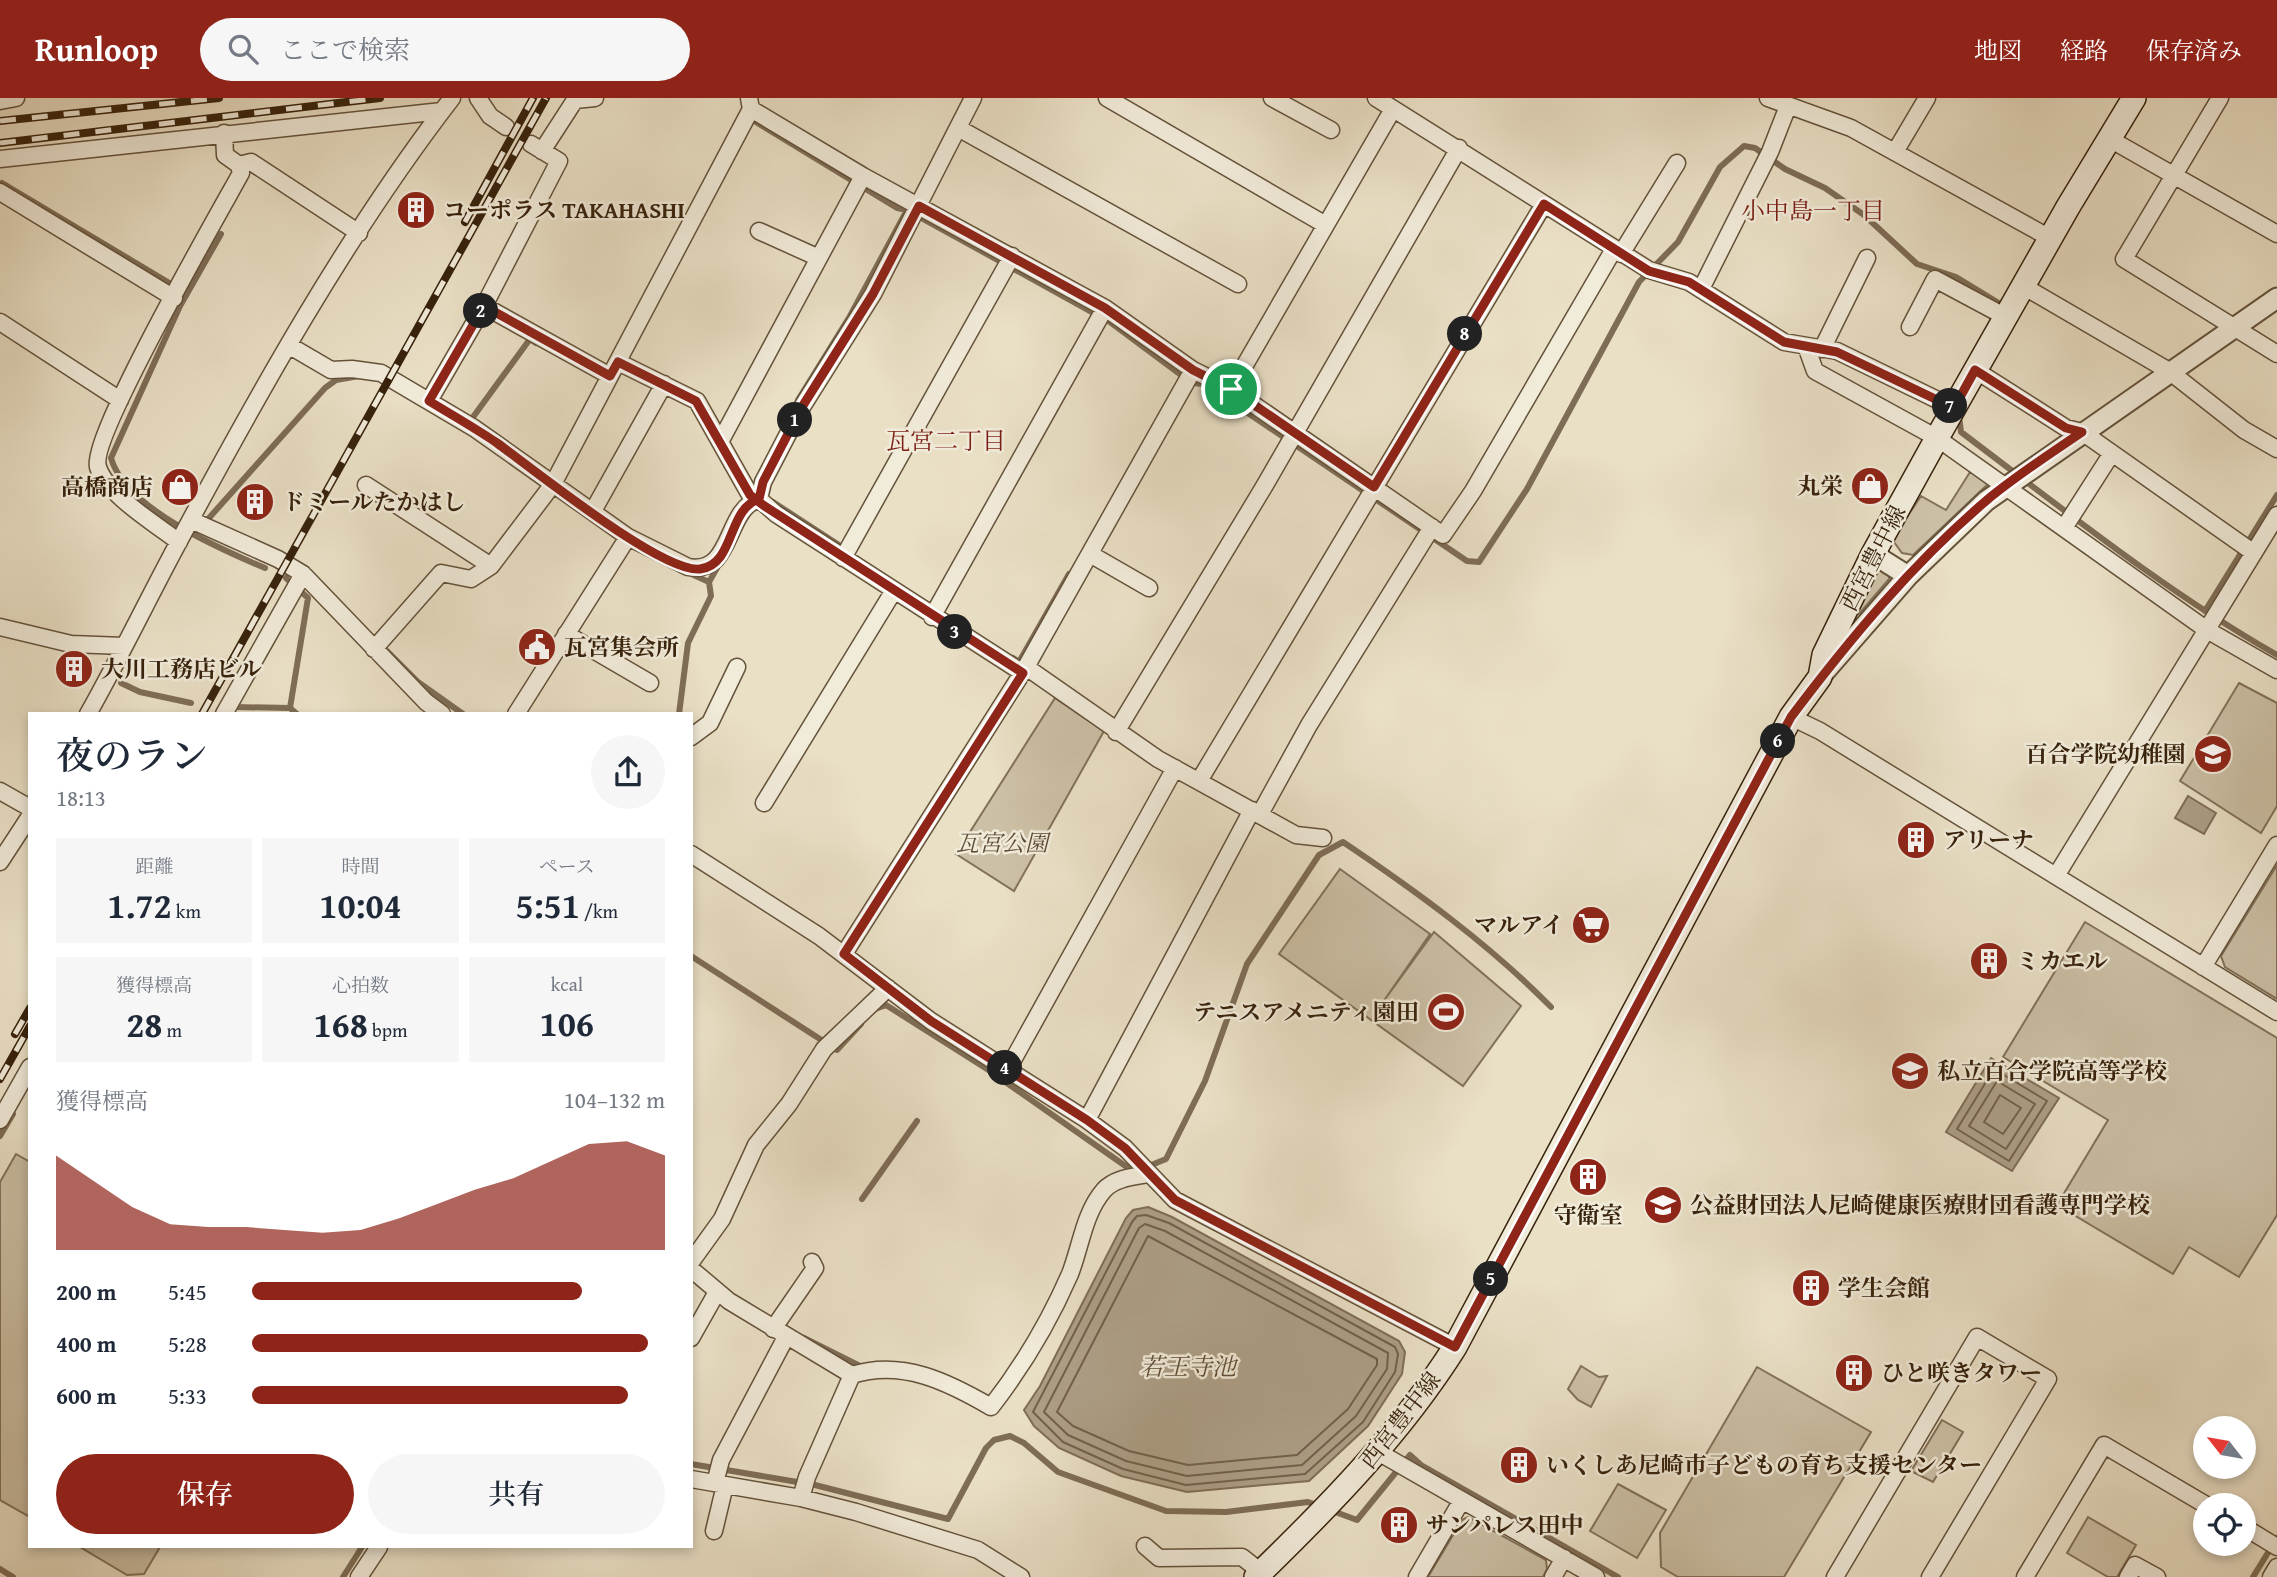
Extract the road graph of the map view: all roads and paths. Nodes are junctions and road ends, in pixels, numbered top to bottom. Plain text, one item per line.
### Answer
1 (16, 98) edge
2 (478, 98) edge
3 (595, 98) edge
4 (973, 98) edge
5 (1107, 98) edge
6 (1272, 98) edge
7 (1376, 98) edge
8 (1768, 98) edge
9 (1927, 98) edge
10 (2134, 98) edge
11 (2220, 98) edge
12 (0, 101) edge
13 (750, 103) edge
14 (447, 105) edge
15 (1788, 106) junction
16 (1393, 109) junction
17 (506, 127) dead end
18 (958, 128) junction
19 (1331, 130) dead end
20 (223, 133) junction
21 (2108, 138) junction
22 (1459, 148) junction
23 (1895, 152) junction
24 (0, 159) edge
25 (1677, 163) dead end
26 (239, 165) junction
27 (863, 176) junction
28 (2175, 176) junction
29 (0, 192) edge
30 (1544, 204) junction
31 (919, 206) junction
32 (1324, 224) junction
33 (759, 231) dead end
34 (359, 233) junction
35 (2277, 234) edge
36 (2050, 238) junction
37 (1617, 251) junction
38 (1012, 256) junction
39 (819, 258) junction
40 (1867, 258) dead end
41 (1238, 284) dead end
42 (2023, 286) junction
43 (1701, 289) junction
44 (177, 293) junction
45 (2277, 298) edge
46 (484, 306) junction
47 (1105, 308) junction
48 (2006, 317) junction
49 (0, 322) edge
50 (1910, 327) dead end
51 (2232, 328) junction
52 (290, 346) junction
53 (1814, 348) junction
54 (2277, 354) edge
55 (614, 369) junction
56 (1193, 370) junction
57 (1975, 370) junction
58 (2169, 371) junction
59 (664, 384) junction
60 (1231, 389) junction
61 (120, 400) junction
62 (429, 401) junction
63 (1954, 408) junction
64 (2082, 432) junction
65 (1295, 433) junction
66 (1937, 439) junction
67 (720, 442) junction
68 (2277, 449) edge
69 (2112, 453) junction
70 (553, 484) junction
71 (366, 485) dead end
72 (2006, 485) junction
73 (1374, 487) junction
74 (759, 499) junction
75 (593, 511) junction
76 (2277, 515) edge
77 (1432, 527) junction
78 (2064, 528) junction
79 (185, 530) junction
80 (628, 537) junction
81 (2254, 553) junction
82 (1090, 554) junction
83 (1873, 554) junction
84 (843, 558) junction
85 (491, 566) junction
86 (303, 574) junction
87 (1908, 576) junction
88 (1149, 588) dead end
89 (893, 592) junction
90 (932, 617) junction
91 (0, 627) edge
92 (2207, 630) junction
93 (566, 634) junction
94 (124, 646) junction
95 (374, 649) junction
96 (737, 667) dead end
97 (1024, 670) junction
98 (2277, 670) edge
99 (1820, 677) junction
100 (650, 684) dead end
101 (89, 712) edge
102 (225, 712) edge
103 (439, 712) edge
104 (517, 712) edge
105 (1791, 717) junction
106 (1116, 732) junction
107 (693, 736) edge
108 (1175, 768) junction
109 (1199, 781) junction
110 (0, 791) edge
111 (764, 803) dead end
112 (28, 807) edge
113 (1256, 812) junction
114 (28, 819) edge
115 (1323, 838) dead end
116 (2277, 845) edge
117 (693, 855) edge
118 (0, 862) edge
119 (2056, 876) junction
120 (844, 954) junction
121 (2203, 967) junction
122 (888, 988) junction
123 (2277, 1012) edge
124 (1008, 1069) junction
125 (28, 1071) edge
126 (0, 1120) edge
127 (1087, 1120) junction
128 (1148, 1174) junction
129 (693, 1260) edge
130 (693, 1262) edge
131 (812, 1262) dead end
132 (717, 1292) junction
133 (780, 1333) junction
134 (693, 1334) edge
135 (1455, 1347) junction
136 (852, 1375) junction
137 (1378, 1452) junction
138 (719, 1476) junction
139 (693, 1479) edge
140 (803, 1489) junction
141 (2193, 1497) edge
142 (1462, 1500) junction
143 (714, 1531) dead end
144 (2256, 1534) edge
145 (1144, 1546) dead end
146 (2277, 1547) edge
147 (378, 1548) edge
148 (1564, 1558) junction
149 (2277, 1567) edge
150 (1004, 1572) edge
151 (1259, 1574) edge
152 (359, 1577) edge
153 (1021, 1577) edge
154 (1417, 1577) edge
155 (1553, 1577) edge
156 (1596, 1577) edge
157 (1835, 1577) edge
158 (1930, 1577) edge
159 (2025, 1577) edge
160 (2128, 1577) edge
161 (2157, 1577) edge
162 (2271, 1577) edge

1 - 12 street
2 - 17 street
3 - 46 street
4 - 18 street
5 - 32 street
6 - 19 street
7 - 16 street
8 - 15 street
9 - 23 street
10 - 21 main road, 西宮豊中線
11 - 28 street
13 - 27 street
13 - 55 street
14 - 20 street
14 - 34 street
15 - 23 street
15 - 43 street
16 - 22 street
16 - 32 street
18 - 31 street
18 - 41 street
20 - 24 street
20 - 26 street
21 - 28 street
21 - 36 main road, 西宮豊中線
22 - 30 street
22 - 65 street
23 - 36 street
25 - 37 street
26 - 34 street
26 - 44 street
27 - 31 street
27 - 39 street
28 - 35 street
28 - 51 street
29 - 44 street
30 - 37 street
30 - 73 street
31 - 38 street
31 - 74 street
32 - 60 street
33 - 39 street
34 - 52 street
36 - 42 main road, 西宮豊中線
37 - 43 street
37 - 77 street
38 - 47 street
38 - 84 street
39 - 67 street
40 - 53 street
42 - 48 main road, 西宮豊中線
42 - 58 street
43 - 53 street
44 - 61 street
45 - 51 street
46 - 55 street
46 - 62 street
47 - 56 street
47 - 90 street
48 - 50 street
48 - 57 main road, 西宮豊中線
49 - 61 street
51 - 54 street
51 - 58 street
52 - 62 street
52 - 79 street
53 - 63 street
53 - 66 street
55 - 59 street
55 - 70 street
56 - 60 street
56 - 82 street
57 - 63 main road, 西宮豊中線
57 - 64 street
58 - 64 street
58 - 68 street
59 - 67 street
59 - 75 street
60 - 65 street
61 - 79 street
62 - 70 street
63 - 66 main road, 西宮豊中線
64 - 69 street
64 - 72 street
65 - 73 street
65 - 106 street
66 - 72 street
66 - 83 main road, 西宮豊中線
67 - 74 street
69 - 78 street
69 - 81 street
70 - 75 street
70 - 85 street
71 - 85 street
72 - 78 street
72 - 87 street
73 - 77 street
73 - 109 street
74 - 80 street
74 - 84 street
75 - 80 street
76 - 81 street
77 - 113 street
78 - 92 street
79 - 86 street
79 - 94 street
80 - 93 street
81 - 92 street
82 - 88 street
82 - 97 street
83 - 87 street
83 - 99 main road, 西宮豊中線
84 - 89 street
85 - 95 street
86 - 95 street
86 - 102 street
87 - 99 street
89 - 90 street
89 - 111 street
90 - 97 street
91 - 94 street
92 - 98 street
92 - 119 street
93 - 100 street
93 - 104 street
94 - 101 street
95 - 103 street
96 - 107 street
97 - 106 street
97 - 120 street
99 - 105 main road, 西宮豊中線
105 - 119 street
105 - 135 main road, 西宮豊中線
106 - 108 street
108 - 109 street
108 - 124 street
109 - 113 street
110 - 112 street
113 - 115 street
113 - 127 street
114 - 118 street
116 - 121 street
117 - 120 street
119 - 121 street
120 - 122 street
121 - 123 street
122 - 124 street
122 - 129 street
124 - 127 street
125 - 126 street
127 - 128 street
128 - 135 street
128 - 136 street
130 - 132 street
131 - 133 street
132 - 133 street
132 - 134 street
133 - 136 street
133 - 138 street
135 - 137 main road, 西宮豊中線
136 - 140 street
137 - 142 street
137 - 151 main road, 西宮豊中線
138 - 139 street
138 - 140 street
138 - 143 street
140 - 150 street
141 - 159 street
142 - 148 street
142 - 154 street
144 - 146 street
145 - 151 street
147 - 152 street
148 - 155 street
148 - 156 street
149 - 162 street
150 - 153 street
157 - 158 street
160 - 161 street

